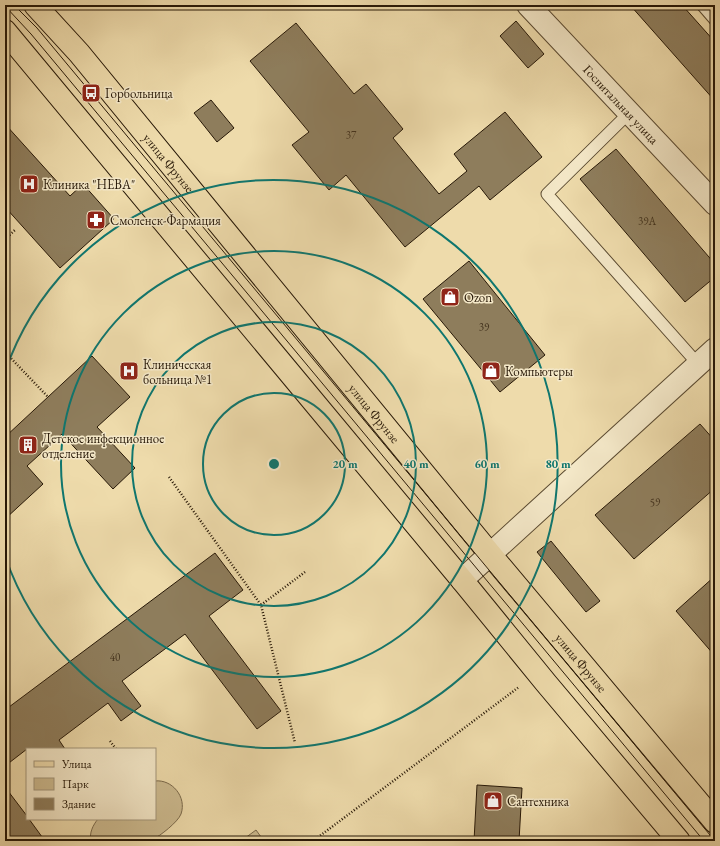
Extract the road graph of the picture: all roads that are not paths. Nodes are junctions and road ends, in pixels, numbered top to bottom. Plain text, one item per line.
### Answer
1 (35, 5) edge
2 (528, 5) edge
3 (702, 5) edge
4 (715, 20) edge
5 (5, 31) edge
6 (629, 113) junction
7 (715, 204) edge
8 (715, 349) edge
9 (698, 364) junction
10 (490, 554) junction
11 (462, 580) junction
12 (715, 822) edge
13 (679, 841) edge

1 - 10 main road, улица Фрунзе
2 - 6 street, Госпитальная улица
3 - 4 lane
5 - 11 main road
6 - 7 street, Госпитальная улица
6 - 9 lane
8 - 9 street
9 - 10 street
10 - 11 street
10 - 12 main road, улица Фрунзе
11 - 13 main road

